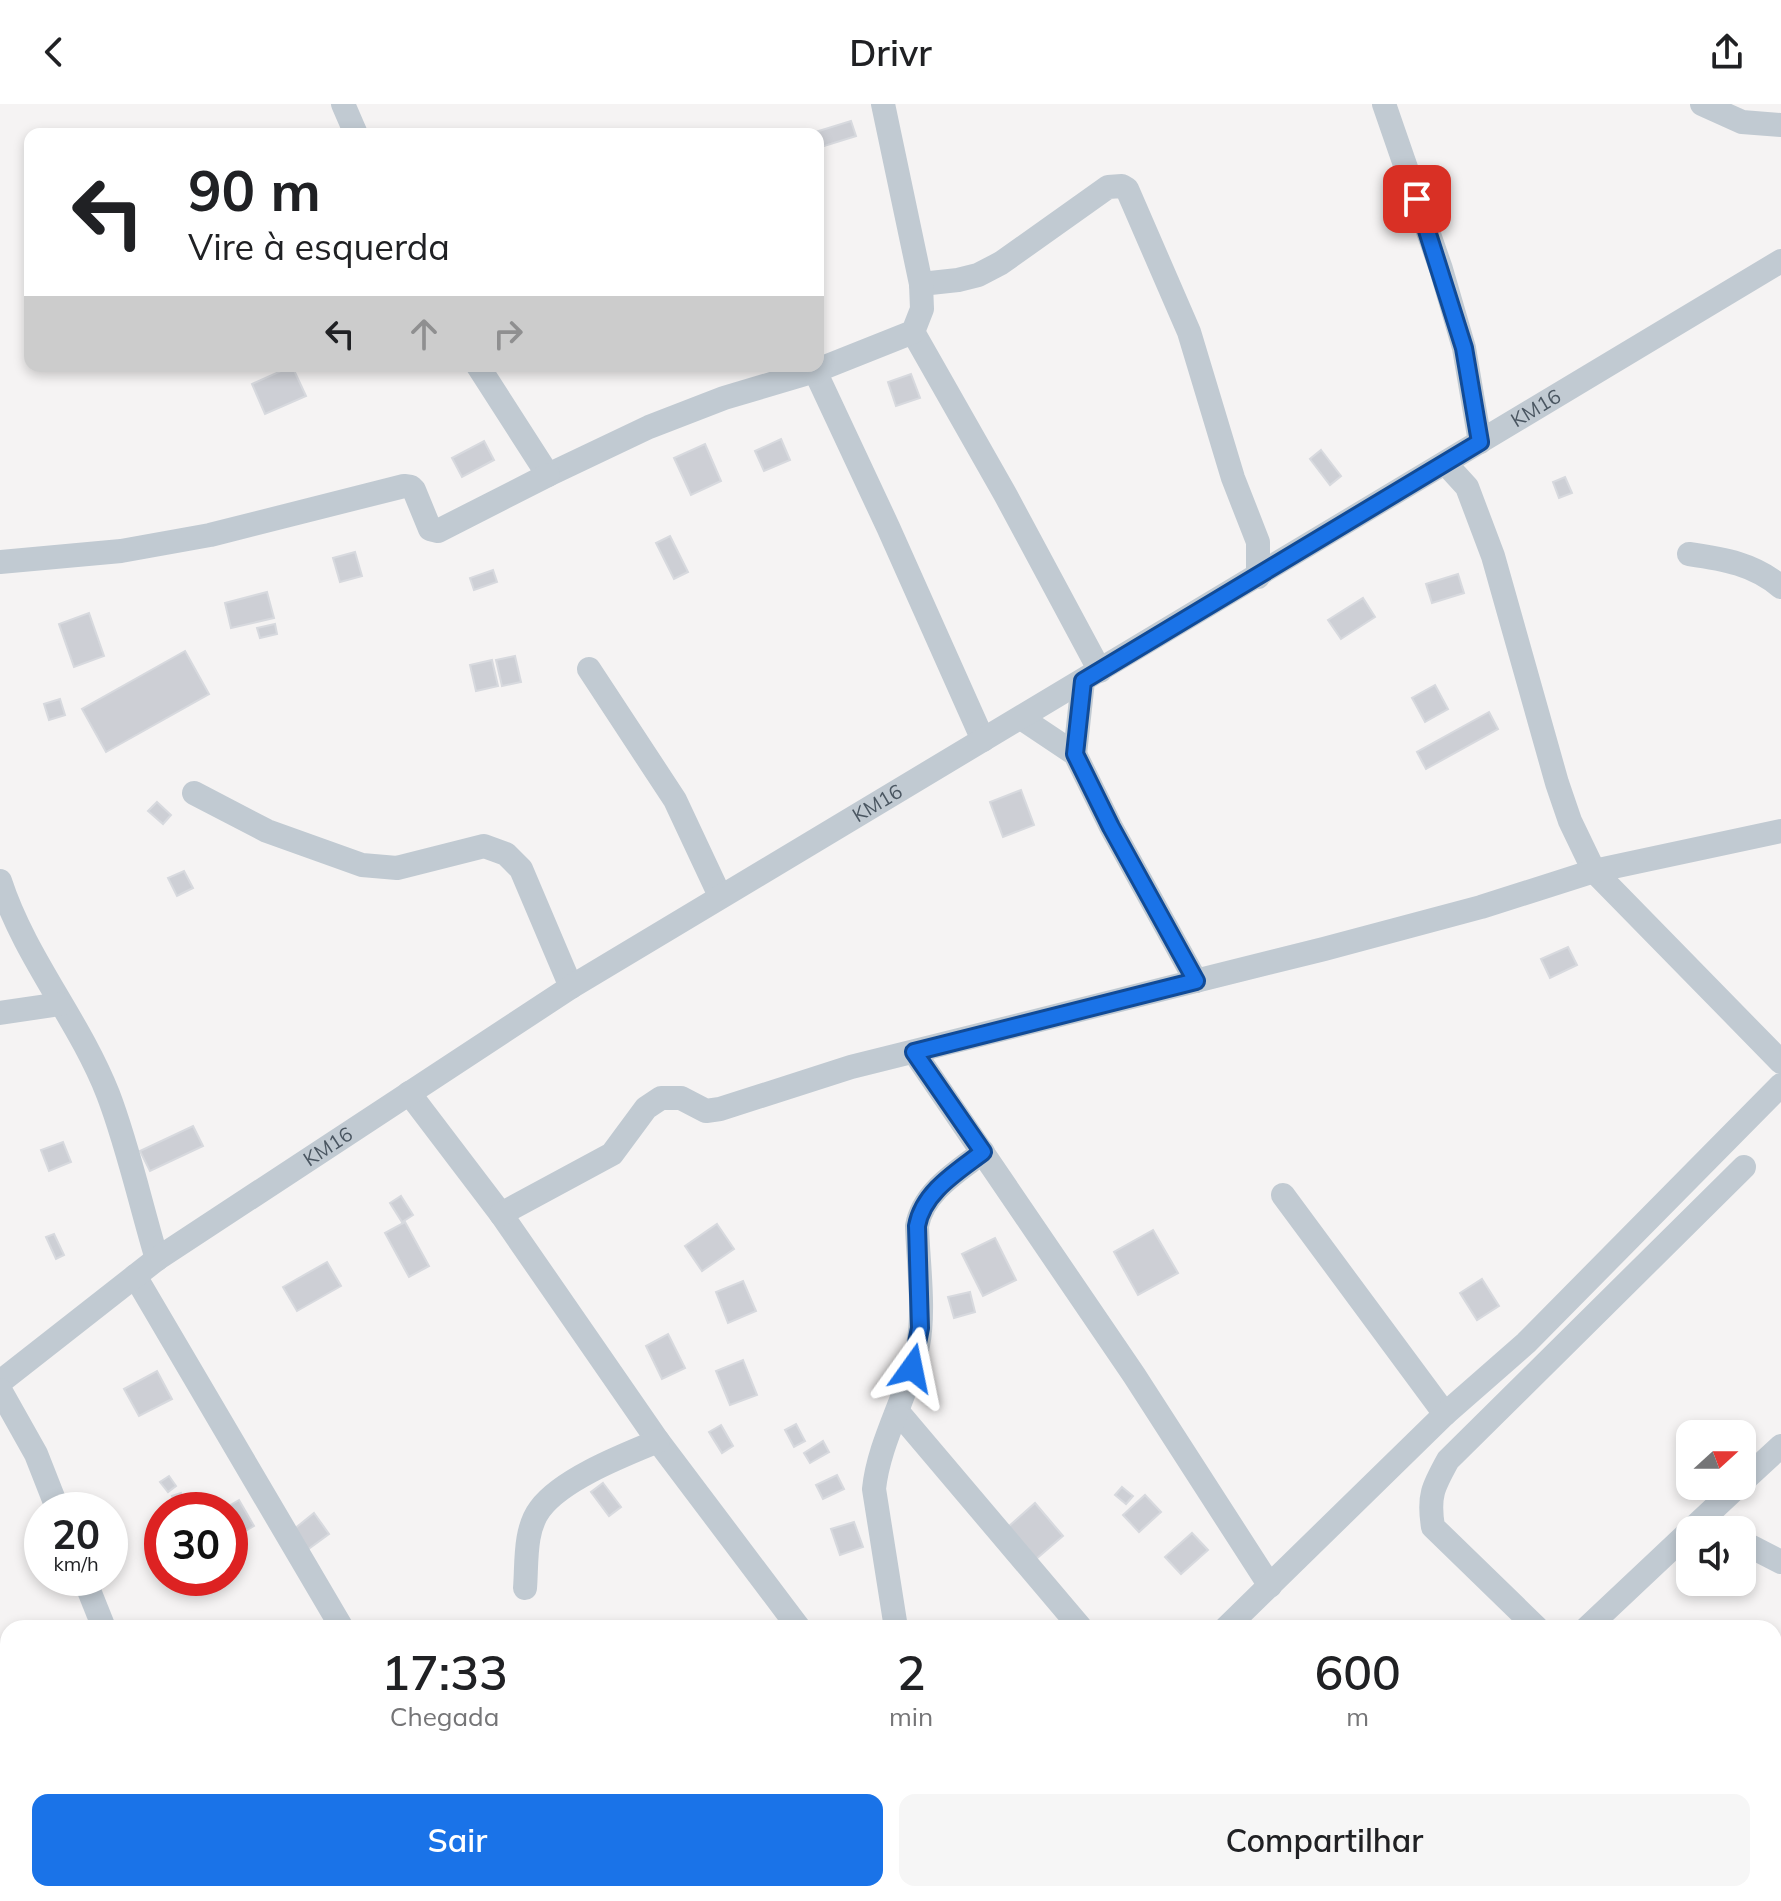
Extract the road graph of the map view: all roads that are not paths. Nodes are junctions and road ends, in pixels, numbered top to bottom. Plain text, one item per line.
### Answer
1 (343, 104) edge
2 (883, 104) edge
3 (1384, 104) edge
4 (1702, 104) edge
5 (1781, 125) edge
6 (353, 128) edge
7 (1781, 261) edge
8 (921, 284) junction
9 (913, 332) junction
10 (824, 367) edge
11 (482, 372) edge
12 (812, 372) edge
13 (815, 372) edge
14 (1480, 442) junction
15 (1446, 464) junction
16 (548, 475) junction
17 (1689, 554) dead end
18 (0, 562) edge
19 (1258, 577) junction
20 (1781, 587) edge
21 (589, 669) dead end
22 (1091, 676) junction
23 (1021, 718) junction
24 (983, 740) junction
25 (1075, 754) junction
26 (194, 793) dead end
27 (1781, 831) edge
28 (1594, 871) junction
29 (0, 881) edge
30 (720, 896) junction
31 (1196, 981) junction
32 (571, 987) junction
33 (60, 1004) junction
34 (0, 1013) edge
35 (914, 1052) junction
36 (1781, 1062) edge
37 (1781, 1085) edge
38 (409, 1093) junction
39 (983, 1152) junction
40 (1744, 1167) dead end
41 (1283, 1195) dead end
42 (501, 1214) junction
43 (157, 1259) junction
44 (135, 1276) junction
45 (0, 1382) edge
46 (0, 1390) edge
47 (898, 1412) junction
48 (1445, 1414) junction
49 (658, 1441) junction
50 (1781, 1446) edge
51 (1756, 1469) edge
52 (51, 1492) edge
53 (1725, 1500) edge
54 (1711, 1516) edge
55 (1676, 1549) edge
56 (1756, 1549) edge
57 (1781, 1562) edge
58 (1270, 1586) junction
59 (525, 1588) dead end
60 (91, 1596) edge
61 (101, 1620) edge
62 (337, 1620) edge
63 (793, 1620) edge
64 (895, 1620) edge
65 (1074, 1620) edge
66 (1234, 1620) edge
67 (1529, 1620) edge
68 (1596, 1620) edge

1 - 6 street
2 - 8 street
3 - 14 street
4 - 5 street
7 - 14 street, KM16
8 - 9 street
8 - 19 street
9 - 10 street
9 - 22 street
11 - 16 street
12 - 16 street
13 - 24 street
14 - 15 street, KM16
15 - 19 street, KM16
15 - 28 street
16 - 18 street
17 - 20 street
19 - 22 street, KM16
21 - 30 street
22 - 23 street, KM16
22 - 25 street
23 - 24 street, KM16
23 - 25 street
24 - 30 street, KM16
25 - 31 street
26 - 32 street
27 - 28 street
28 - 31 street
28 - 36 street
29 - 33 street
30 - 32 street, KM16
31 - 35 street
32 - 38 street, KM16
33 - 34 street
33 - 43 street
35 - 39 street
35 - 42 street
37 - 48 street
38 - 42 street
38 - 43 street, KM16
39 - 47 street
39 - 58 street
40 - 67 street
41 - 48 street
42 - 49 street
43 - 44 street, KM16
44 - 45 street, KM16
44 - 62 street
46 - 52 street
47 - 64 street
47 - 65 street
48 - 58 street
49 - 59 street
49 - 63 street
50 - 51 street
53 - 54 street
55 - 68 street
56 - 57 street
58 - 66 street
60 - 61 street

